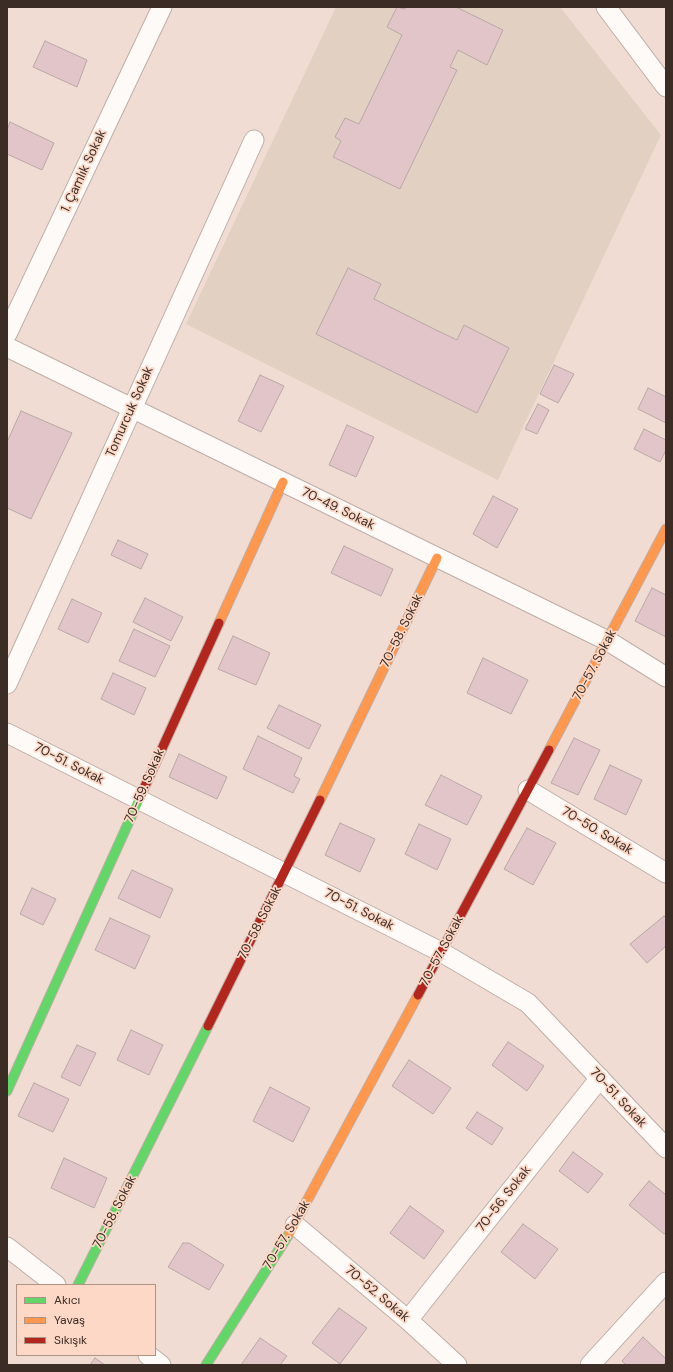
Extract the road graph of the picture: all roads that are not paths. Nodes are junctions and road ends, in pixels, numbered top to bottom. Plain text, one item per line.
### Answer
1 (162, 7) edge
2 (606, 7) edge
3 (666, 87) edge
4 (254, 140) dead end
5 (7, 334) edge
6 (7, 347) edge
7 (132, 408) junction
8 (283, 482) junction
9 (666, 529) edge
10 (437, 558) junction
11 (608, 641) junction
12 (666, 677) edge
13 (7, 684) edge
14 (7, 733) edge
15 (528, 790) junction
16 (139, 799) junction
17 (666, 872) edge
18 (285, 873) junction
19 (441, 952) junction
20 (600, 1078) junction
21 (7, 1091) edge
22 (666, 1148) edge
23 (295, 1225) junction
24 (7, 1247) edge
25 (666, 1282) edge
26 (55, 1284) edge
27 (79, 1284) edge
28 (408, 1320) junction
29 (149, 1356) edge
30 (162, 1365) edge
31 (206, 1365) edge
32 (457, 1365) edge
33 (590, 1365) edge

1 - 5 street, 1. Çamlık Sokak
2 - 3 street
4 - 7 street, Tomurcuk Sokak
6 - 7 street, 70-49. Sokak
7 - 8 street, 70-49. Sokak
7 - 13 street, Tomurcuk Sokak
8 - 10 street, 70-49. Sokak
8 - 16 street, 70-59. Sokak
9 - 11 street, 70-57. Sokak
10 - 11 street, 70-49. Sokak
10 - 18 street, 70-58. Sokak
11 - 12 street, 70-49. Sokak
11 - 15 street, 70-57. Sokak
14 - 16 street, 70-51. Sokak
15 - 17 street, 70-50. Sokak
15 - 19 street, 70-57. Sokak
16 - 18 street, 70-51. Sokak
16 - 21 street, 70-59. Sokak
18 - 19 street, 70-51. Sokak
18 - 27 street, 70-58. Sokak
19 - 20 street, 70-51. Sokak
19 - 23 street, 70-57. Sokak
20 - 22 street, 70-51. Sokak
20 - 28 street, 70-56. Sokak
23 - 28 street, 70-52. Sokak
23 - 31 street, 70-57. Sokak
24 - 26 street
25 - 33 street
28 - 32 street, 70-52. Sokak
29 - 30 street

